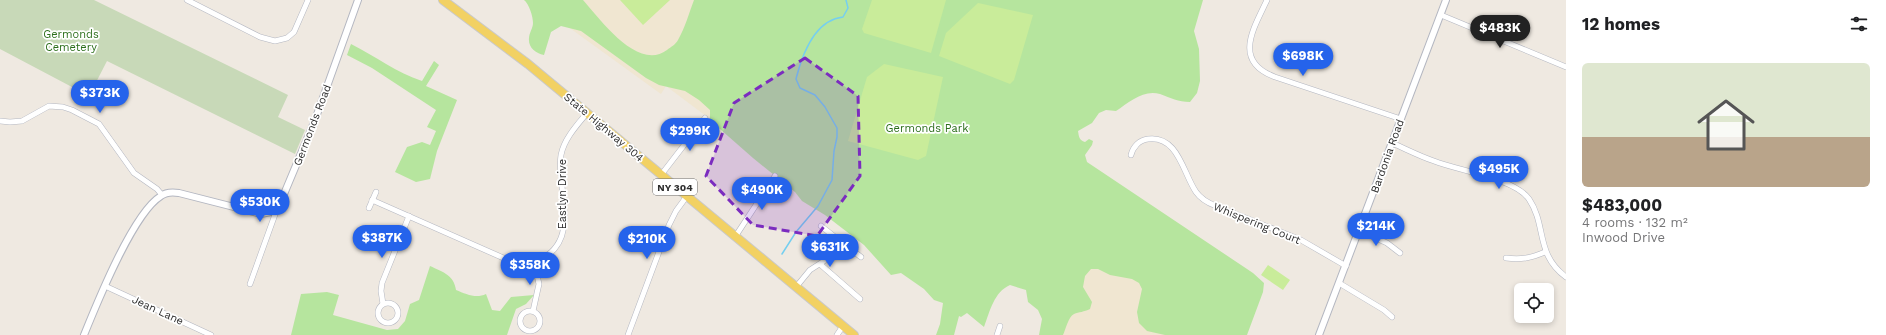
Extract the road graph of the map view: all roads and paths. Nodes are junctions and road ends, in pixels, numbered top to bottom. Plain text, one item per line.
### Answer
1 (187, 0) edge
2 (308, 0) edge
3 (358, 0) edge
4 (443, 0) edge
5 (1268, 0) edge
6 (1446, 0) edge
7 (1441, 15) junction
8 (1566, 67) edge
9 (587, 113) junction
10 (705, 118) dead end
11 (1401, 119) junction
12 (0, 121) edge
13 (1392, 142) junction
14 (1131, 155) dead end
15 (661, 175) junction
16 (775, 176) dead end
17 (376, 192) dead end
18 (162, 195) junction
19 (687, 196) junction
20 (372, 200) junction
21 (369, 208) dead end
22 (277, 209) junction
23 (409, 216) junction
24 (821, 226) dead end
25 (1360, 231) junction
26 (735, 237) junction
27 (840, 241) junction
28 (1545, 252) junction
29 (1400, 253) dead end
30 (861, 258) dead end
31 (1506, 258) dead end
32 (534, 262) junction
33 (820, 265) junction
34 (1346, 266) junction
35 (1566, 278) edge
36 (1339, 283) junction
37 (250, 284) dead end
38 (105, 286) junction
39 (796, 287) junction
40 (860, 298) dead end
41 (383, 304) junction
42 (533, 311) junction
43 (1392, 317) dead end
44 (843, 326) junction
45 (1000, 326) dead end
46 (84, 335) edge
47 (211, 335) edge
48 (628, 335) edge
49 (837, 335) edge
50 (854, 335) edge
51 (997, 335) edge
52 (1319, 335) edge

1 - 2 street
3 - 22 street, Germonds Road
4 - 9 main road, State Highway 304 / NY 304
5 - 11 street
6 - 7 street, Bardonia Road
7 - 8 street
7 - 11 street, Bardonia Road
9 - 15 main road, State Highway 304 / NY 304
9 - 32 street, Eastlyn Drive
10 - 15 street
11 - 13 street, Bardonia Road
12 - 18 street
13 - 25 street, Bardonia Road
13 - 28 street
14 - 34 street, Whispering Court
15 - 19 main road, State Highway 304 / NY 304
16 - 26 street
17 - 20 street
18 - 22 street
18 - 38 street
19 - 26 main road, State Highway 304 / NY 304
19 - 48 street
20 - 21 street
20 - 23 street
22 - 37 street
23 - 32 street
23 - 41 street
24 - 27 street
25 - 29 street
25 - 34 street, Bardonia Road
26 - 39 main road, State Highway 304 / NY 304
27 - 30 street
27 - 33 street
28 - 31 street
28 - 35 street
32 - 42 street
33 - 39 street
33 - 40 street
34 - 36 street, Bardonia Road
36 - 43 street
36 - 52 street, Bardonia Road
38 - 46 street
38 - 47 street, Jean Lane
39 - 44 main road, State Highway 304 / NY 304
41 - 41 street
42 - 42 street
44 - 49 street
44 - 50 main road, State Highway 304 / NY 304
45 - 51 street

